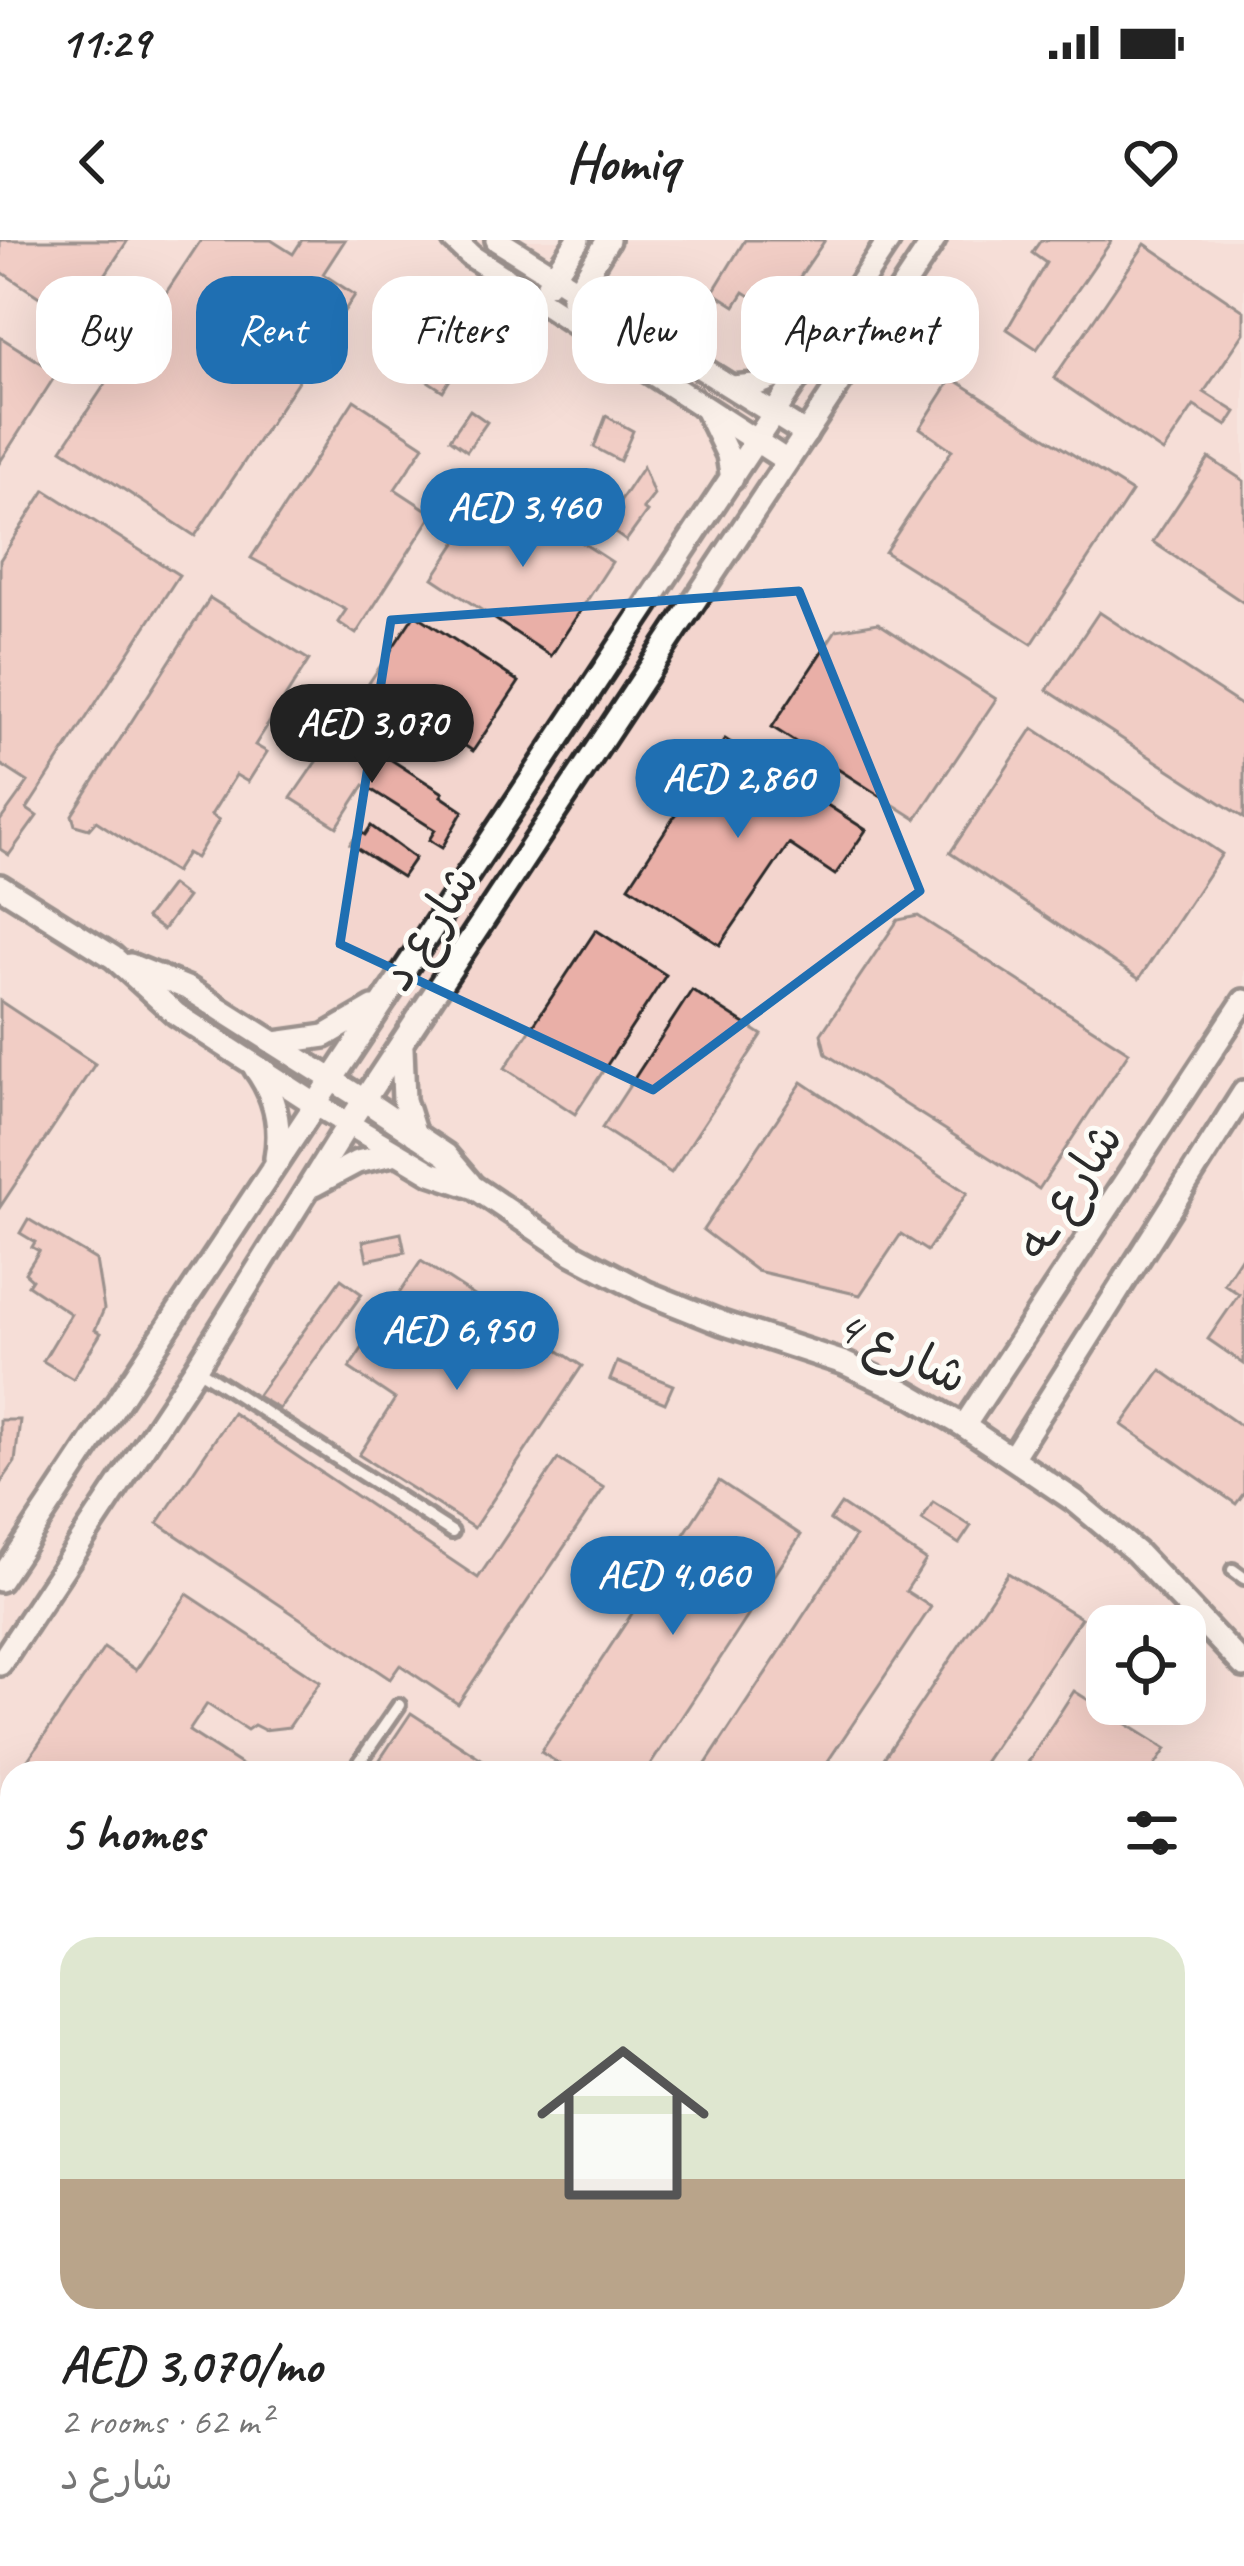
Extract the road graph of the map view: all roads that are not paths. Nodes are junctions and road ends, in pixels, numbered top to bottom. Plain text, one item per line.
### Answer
1 (454, 240) edge
2 (497, 240) edge
3 (578, 240) edge
4 (608, 240) edge
5 (889, 240) edge
6 (934, 240) edge
7 (501, 276) edge
8 (554, 276) junction
9 (586, 276) edge
10 (865, 276) edge
11 (548, 285) edge
12 (572, 286) edge
13 (572, 299) edge
14 (548, 306) edge
15 (562, 315) junction
16 (717, 378) edge
17 (758, 384) edge
18 (795, 384) edge
19 (732, 387) junction
20 (706, 408) junction
21 (776, 415) junction
22 (806, 434) junction
23 (757, 442) junction
24 (787, 461) junction
25 (732, 479) junction
26 (0, 886) edge
27 (112, 957) junction
28 (387, 996) junction
29 (1244, 1001) edge
30 (274, 1043) junction
31 (402, 1044) junction
32 (251, 1063) junction
33 (331, 1080) junction
34 (1244, 1092) edge
35 (364, 1100) junction
36 (315, 1104) junction
37 (348, 1124) junction
38 (416, 1135) junction
39 (397, 1153) junction
40 (275, 1164) junction
41 (475, 1188) junction
42 (304, 1193) junction
43 (196, 1368) junction
44 (964, 1426) junction
45 (1012, 1458) junction
46 (452, 1532) dead end
47 (0, 1580) edge
48 (0, 1664) edge
49 (1244, 1666) edge
50 (400, 1705) dead end
51 (360, 1761) edge

1 - 7 street
2 - 8 street
3 - 8 street
4 - 9 street
5 - 10 street, شارع د
6 - 22 street, شارع د
8 - 11 street
8 - 12 street
13 - 15 street
14 - 15 street
15 - 20 street
16 - 19 street
17 - 19 street
18 - 21 street, شارع د
19 - 21 street
20 - 23 street
20 - 25 street
21 - 22 street
21 - 23 street, شارع د
22 - 24 street, شارع د
23 - 24 street
23 - 25 street, شارع د
24 - 31 street, شارع د
25 - 28 street, شارع د
26 - 27 street, شارع 4
27 - 30 street, شارع 4
27 - 32 street, شارع 4
28 - 30 street
28 - 33 street, شارع د
29 - 44 street, شارع ـه
30 - 33 street, شارع 4
31 - 35 street, شارع د
31 - 38 street
32 - 36 street, شارع 4
32 - 40 street
33 - 35 street, شارع 4
33 - 36 street, شارع د
34 - 45 street, شارع ـه
35 - 37 street, شارع د
35 - 38 street, شارع 4
36 - 37 street, شارع 4
36 - 40 street, شارع د
37 - 39 street, شارع 4
37 - 42 street, شارع د
38 - 41 street, شارع 4
39 - 41 street, شارع 4
39 - 42 street
40 - 47 street, شارع د
41 - 44 street, شارع 4
42 - 43 street, شارع د
43 - 46 lane
43 - 48 street, شارع د
44 - 45 street, شارع 4
45 - 49 street, شارع 4
50 - 51 lane

